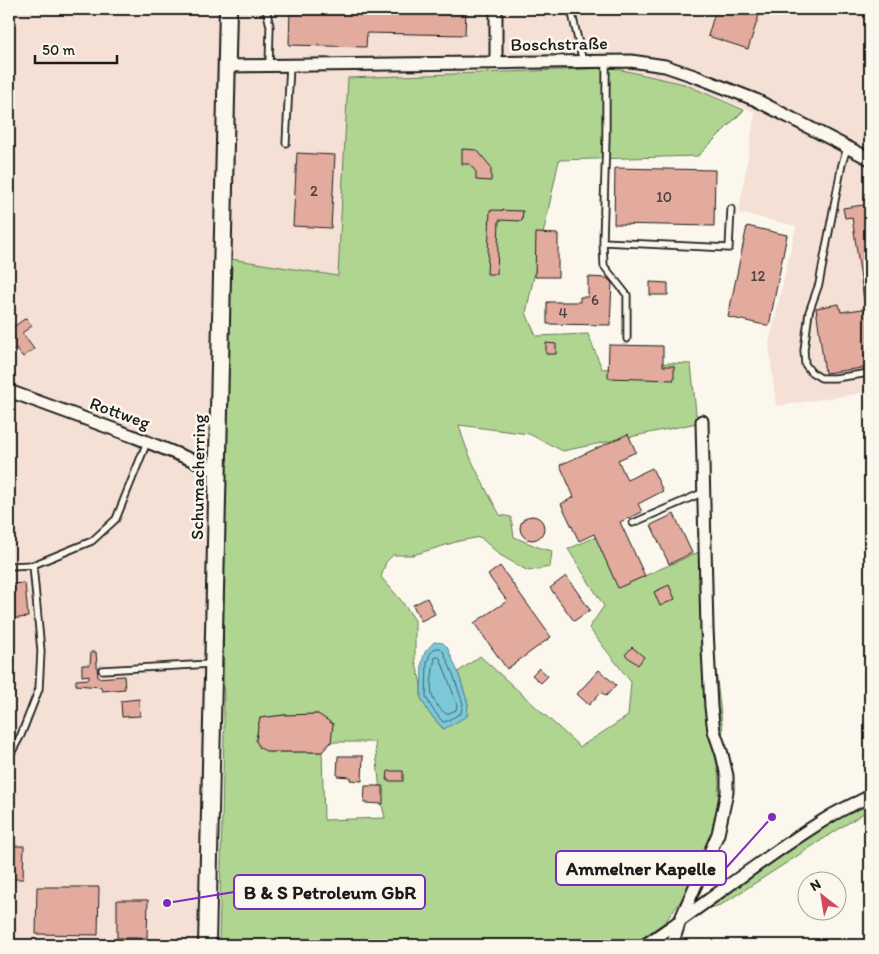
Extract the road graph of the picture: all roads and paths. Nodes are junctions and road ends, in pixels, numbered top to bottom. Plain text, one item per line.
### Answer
1 (228, 9) edge
2 (266, 9) edge
3 (496, 9) edge
4 (571, 9) edge
5 (606, 61) junction
6 (496, 62) junction
7 (583, 62) junction
8 (269, 65) junction
9 (290, 65) junction
10 (227, 66) junction
11 (286, 143) dead end
12 (847, 148) junction
13 (870, 159) edge
14 (732, 210) dead end
15 (603, 242) junction
16 (626, 339) dead end
17 (870, 373) edge
18 (9, 391) edge
19 (702, 421) dead end
20 (147, 442) junction
21 (218, 471) junction
22 (704, 492) junction
23 (633, 523) dead end
24 (33, 565) junction
25 (9, 566) edge
26 (214, 664) junction
27 (102, 670) dead end
28 (9, 757) edge
29 (870, 796) edge
30 (679, 923) junction
31 (207, 945) edge
32 (645, 945) edge
33 (674, 945) edge

1 - 10 main road, Schumacherring
2 - 8 lane
3 - 6 street
4 - 7 lane
5 - 7 street, Boschstraße
5 - 12 street, Boschstraße
5 - 15 lane
6 - 7 street, Boschstraße
6 - 9 street, Boschstraße
8 - 9 street, Boschstraße
8 - 10 street, Boschstraße
9 - 11 lane
10 - 21 main road, Schumacherring
12 - 13 street, Boschstraße
12 - 17 lane
14 - 15 lane
15 - 16 lane
18 - 20 street, Rottweg
19 - 22 street
20 - 21 street, Rottweg
20 - 24 lane
21 - 26 main road, Schumacherring
22 - 23 lane
22 - 30 street
24 - 25 lane
24 - 28 lane
26 - 27 lane
26 - 31 main road, Schumacherring
29 - 30 street
30 - 32 street
30 - 33 street

